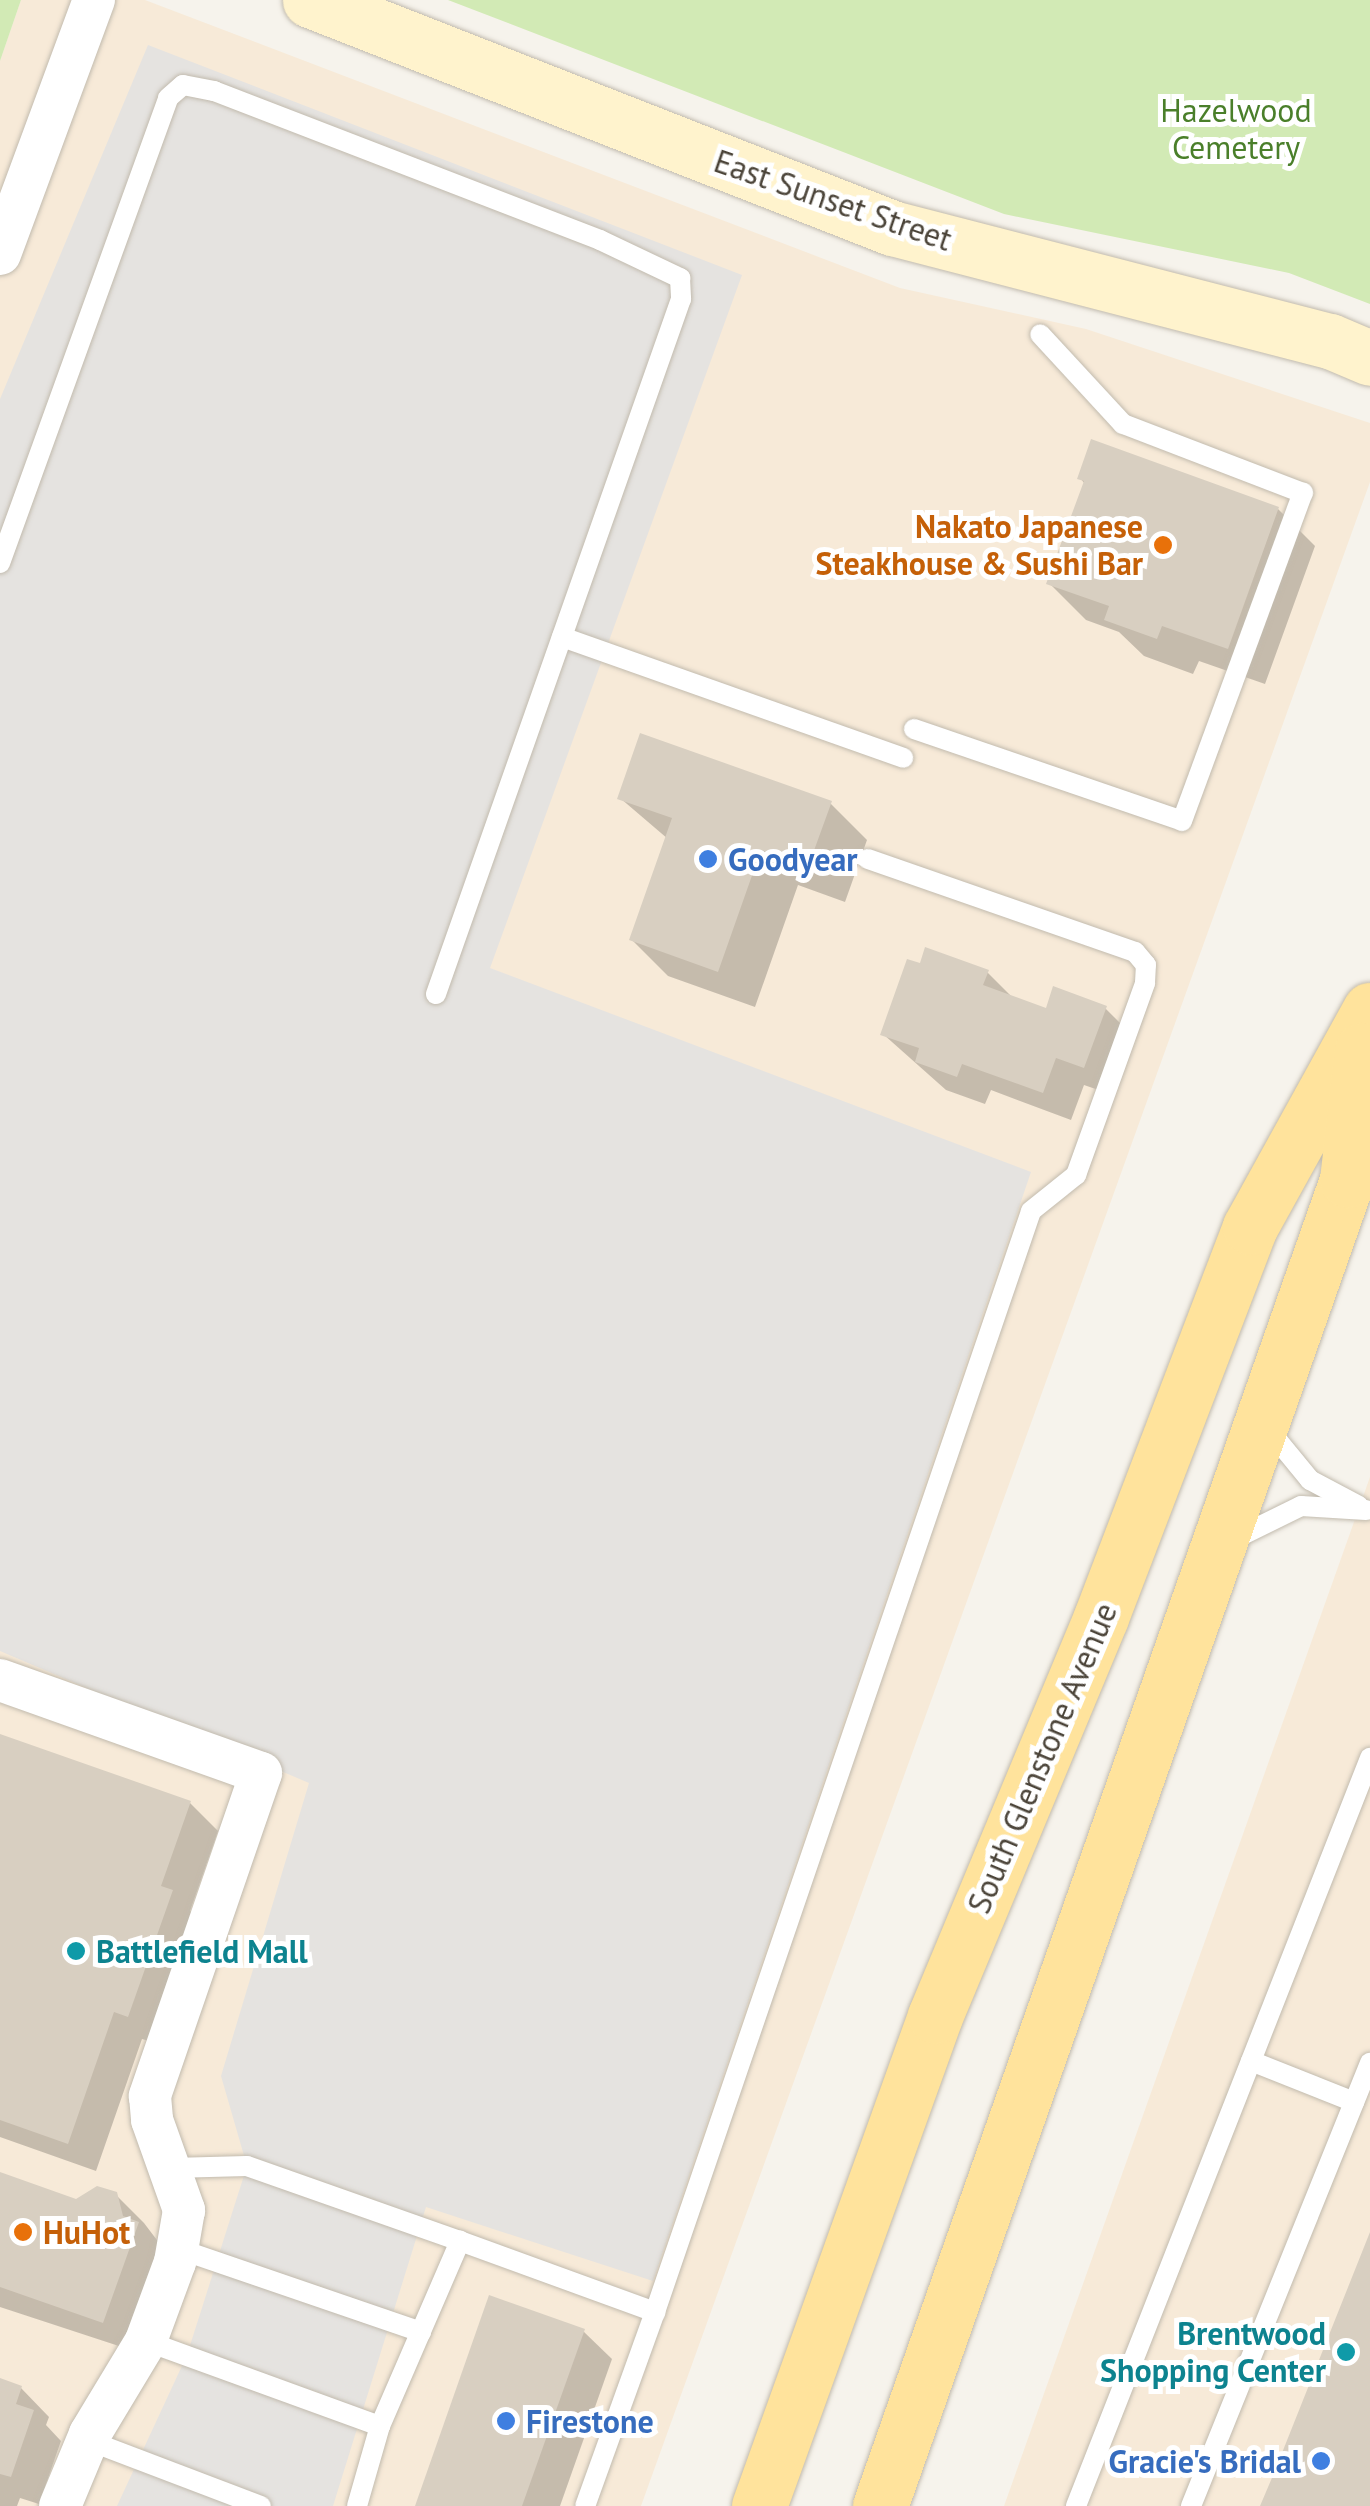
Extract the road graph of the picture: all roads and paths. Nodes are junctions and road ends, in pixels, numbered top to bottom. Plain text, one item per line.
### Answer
1 (94, 0) edge
2 (310, 0) edge
3 (0, 254) edge
4 (1040, 334) dead end
5 (1370, 358) edge
6 (0, 562) edge
7 (562, 637) junction
8 (914, 729) dead end
9 (904, 758) dead end
10 (868, 859) dead end
11 (436, 994) dead end
12 (1367, 1019) edge
13 (1263, 1419) junction
14 (1368, 1510) edge
15 (1219, 1548) junction
16 (0, 1680) edge
17 (1370, 1758) edge
18 (1250, 2062) junction
19 (1370, 2063) edge
20 (1354, 2102) junction
21 (172, 2168) junction
22 (460, 2242) junction
23 (179, 2248) junction
24 (654, 2312) junction
25 (420, 2332) junction
26 (146, 2341) junction
27 (380, 2426) junction
28 (87, 2440) junction
29 (60, 2506) edge
30 (261, 2506) edge
31 (357, 2506) edge
32 (585, 2506) edge
33 (759, 2506) edge
34 (880, 2506) edge
35 (1076, 2506) edge
36 (1191, 2506) edge

1 - 3 street
2 - 5 main road, East Sunset Street
4 - 8 lane
6 - 7 lane
7 - 9 lane
7 - 11 lane
10 - 24 lane
12 - 13 main road, South Glenstone Avenue
12 - 33 main road, South Glenstone Avenue
13 - 14 lane
13 - 15 main road, South Glenstone Avenue
14 - 15 lane
15 - 34 main road, South Glenstone Avenue
16 - 21 street
17 - 18 lane
18 - 20 lane
18 - 35 lane
19 - 20 lane
20 - 36 lane
21 - 22 lane
21 - 23 street
22 - 24 lane
22 - 25 lane
23 - 25 lane
23 - 26 street
24 - 32 lane
25 - 27 lane
26 - 27 lane
26 - 28 street
27 - 31 lane
28 - 29 street
28 - 30 lane

